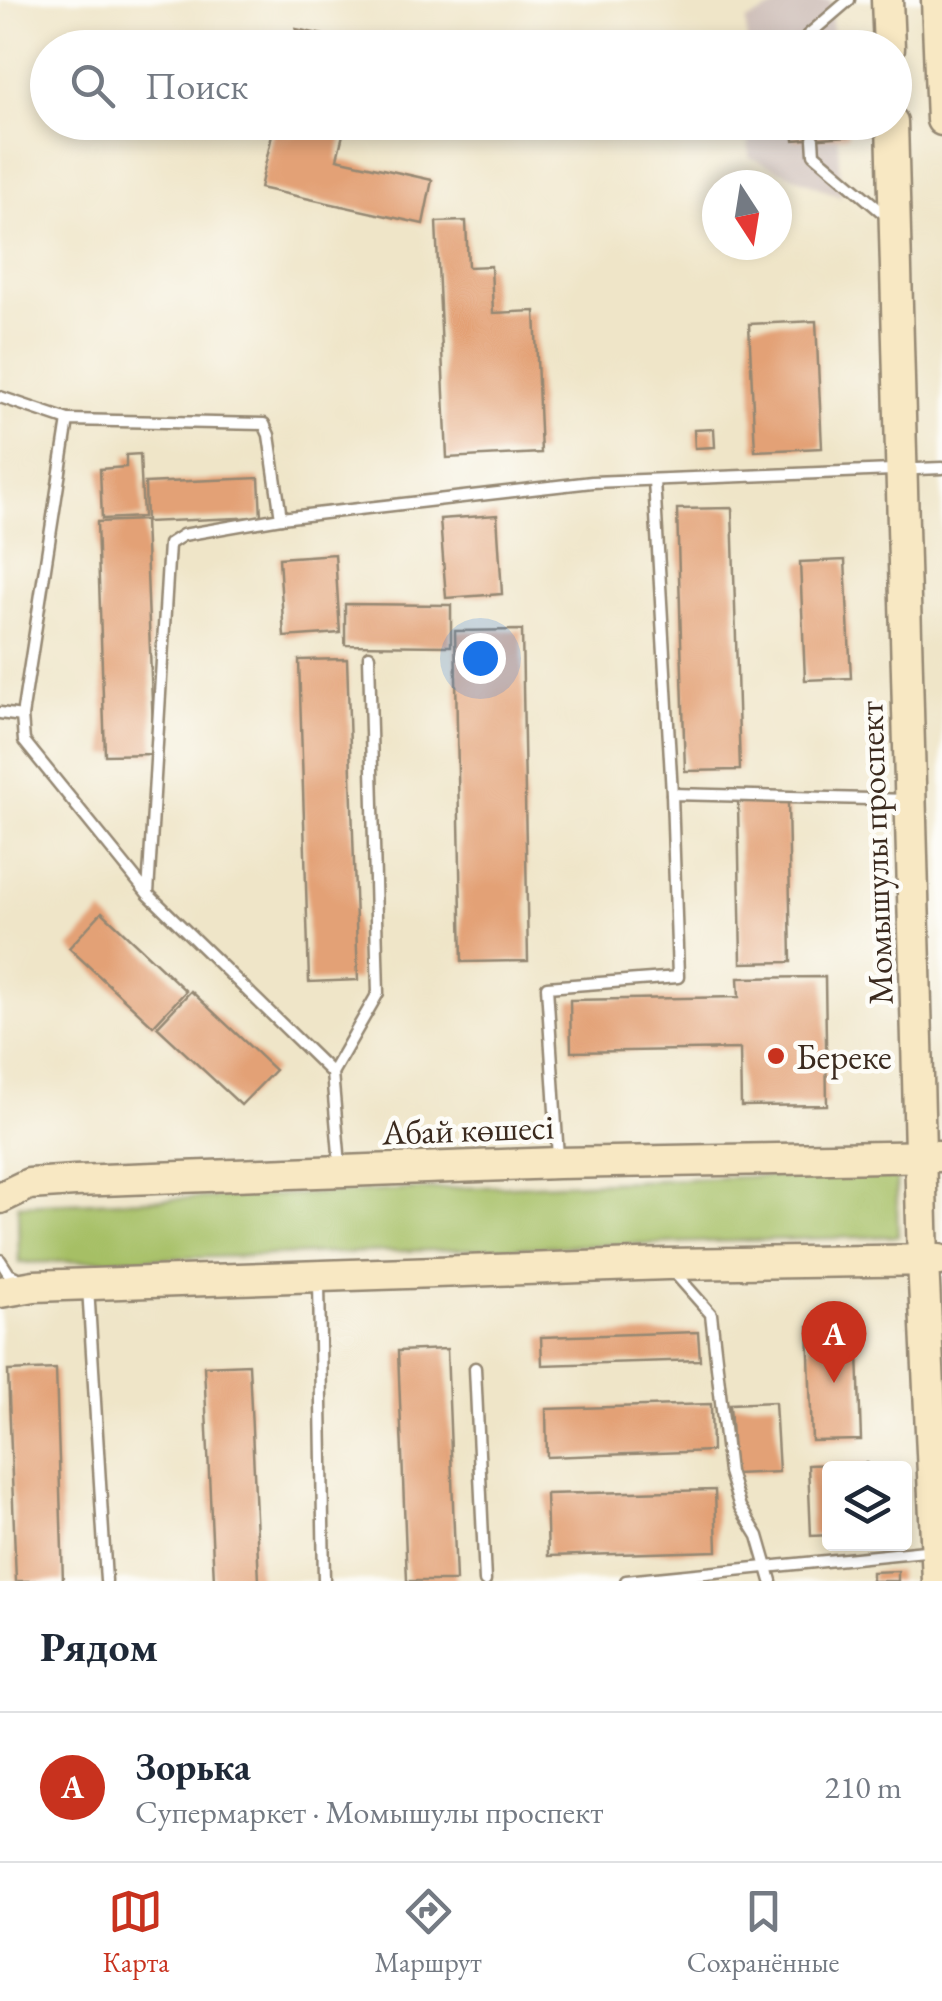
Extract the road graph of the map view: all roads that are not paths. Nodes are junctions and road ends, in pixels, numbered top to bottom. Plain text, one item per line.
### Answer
1 (849, 0) edge
2 (887, 0) edge
3 (937, 0) edge
4 (814, 30) edge
5 (888, 30) edge
6 (942, 120) edge
7 (813, 140) edge
8 (893, 140) edge
9 (896, 224) junction
10 (0, 396) edge
11 (68, 420) junction
12 (942, 468) edge
13 (902, 471) junction
14 (654, 480) junction
15 (282, 518) junction
16 (368, 656) dead end
17 (0, 713) edge
18 (22, 716) junction
19 (672, 794) junction
20 (910, 800) junction
21 (148, 894) junction
22 (332, 1073) junction
23 (932, 1156) edge
24 (558, 1163) junction
25 (341, 1171) junction
26 (0, 1198) edge
27 (0, 1260) edge
28 (932, 1261) edge
29 (667, 1264) junction
30 (319, 1276) junction
31 (34, 1286) junction
32 (88, 1286) junction
33 (0, 1292) edge
34 (475, 1368) dead end
35 (936, 1550) junction
36 (768, 1567) junction
37 (106, 1581) edge
38 (324, 1581) edge
39 (485, 1581) edge
40 (626, 1581) edge
41 (771, 1581) edge
42 (938, 1581) edge

1 - 4 lane
2 - 5 street
3 - 6 street
7 - 9 lane
8 - 9 street, Момышулы проспект
9 - 13 street, Момышулы проспект
10 - 11 lane
11 - 15 lane
11 - 18 lane
12 - 13 lane
13 - 14 lane
13 - 20 street, Момышулы проспект
14 - 15 lane
14 - 19 lane
15 - 21 lane
16 - 22 lane
17 - 18 lane
18 - 21 lane
19 - 20 lane
19 - 24 lane
20 - 23 street, Момышулы проспект
21 - 22 lane
22 - 25 lane
23 - 24 street, Абай көшесі
23 - 28 street, Момышулы проспект
24 - 25 street, Абай көшесі
25 - 26 street, Абай көшесі
27 - 31 lane
28 - 29 street
28 - 35 street, Момышулы проспект
29 - 30 street
29 - 36 lane
30 - 32 street
30 - 38 lane
31 - 32 street
31 - 33 street
32 - 37 lane
34 - 39 lane
35 - 36 lane
35 - 42 street, Момышулы проспект
36 - 40 lane
36 - 41 lane

